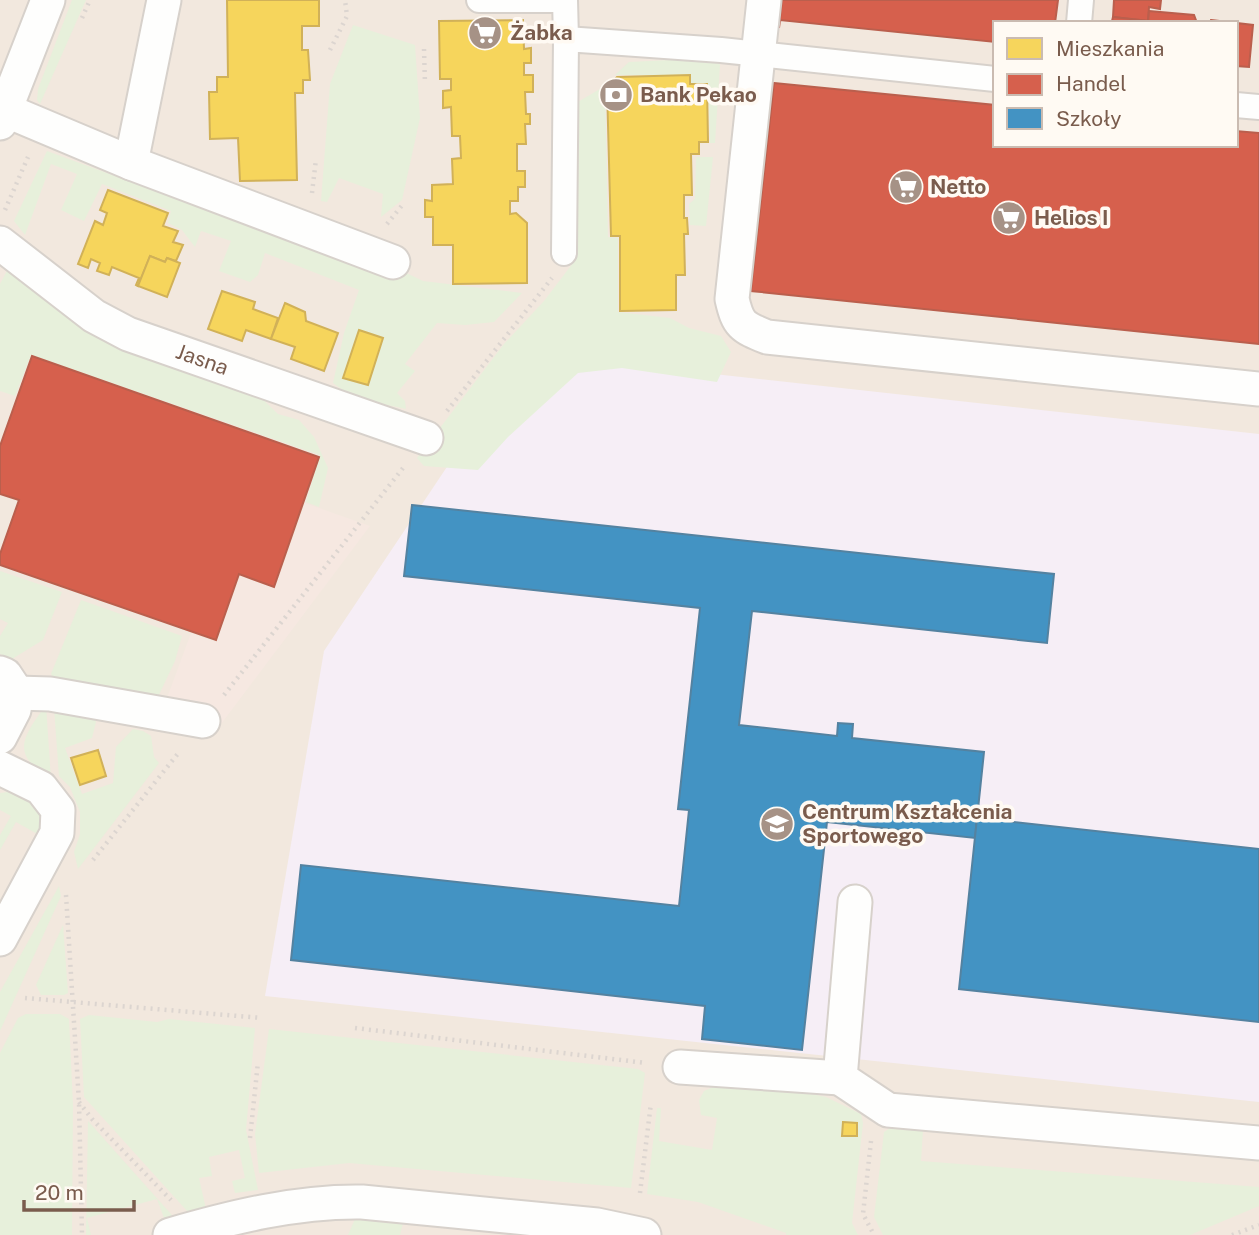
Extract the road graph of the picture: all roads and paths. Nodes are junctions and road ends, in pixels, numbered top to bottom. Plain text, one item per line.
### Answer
1 (48, 0) edge
2 (164, 0) edge
3 (345, 0) edge
4 (478, 0) edge
5 (764, 0) edge
6 (1082, 0) edge
7 (1079, 21) edge
8 (566, 39) junction
9 (424, 49) dead end
10 (330, 50) dead end
11 (759, 54) junction
12 (993, 79) edge
13 (425, 84) dead end
14 (1238, 105) edge
15 (1259, 107) edge
16 (3, 117) edge
17 (316, 159) dead end
18 (131, 163) junction
19 (312, 197) dead end
20 (404, 203) dead end
21 (383, 228) dead end
22 (0, 243) edge
23 (564, 253) dead end
24 (393, 262) dead end
25 (545, 287) dead end
26 (1259, 389) edge
27 (426, 438) junction
28 (9, 683) edge
29 (203, 721) junction
30 (0, 737) edge
31 (0, 768) edge
32 (93, 860) dead end
33 (66, 895) dead end
34 (855, 902) dead end
35 (0, 939) edge
36 (25, 998) dead end
37 (72, 1002) junction
38 (262, 1018) dead end
39 (355, 1028) dead end
40 (258, 1062) dead end
41 (680, 1067) joint
42 (840, 1078) junction
43 (79, 1102) junction
44 (651, 1103) dead end
45 (871, 1137) dead end
46 (250, 1138) dead end
47 (1259, 1143) edge
48 (640, 1193) dead end
49 (1259, 1225) edge
50 (184, 1231) edge
51 (82, 1235) edge
52 (644, 1235) edge
53 (873, 1235) edge
54 (1232, 1235) edge

1 - 16 street
2 - 18 street
3 - 10 path
4 - 8 street
5 - 11 street
6 - 7 street
8 - 11 street
8 - 23 street
9 - 13 path
11 - 12 street
11 - 26 street
14 - 15 street
16 - 18 street
17 - 19 path
18 - 24 street
20 - 21 path
22 - 27 street, Jasna
25 - 27 path
27 - 29 path
28 - 29 street
28 - 30 street
29 - 32 path
31 - 35 street
33 - 37 path
34 - 42 street
36 - 37 path
37 - 38 path
37 - 43 path
39 - 41 path
40 - 46 path
41 - 42 street
42 - 47 street
43 - 50 path
43 - 51 path
44 - 48 path
45 - 53 path
49 - 54 path
50 - 52 street

